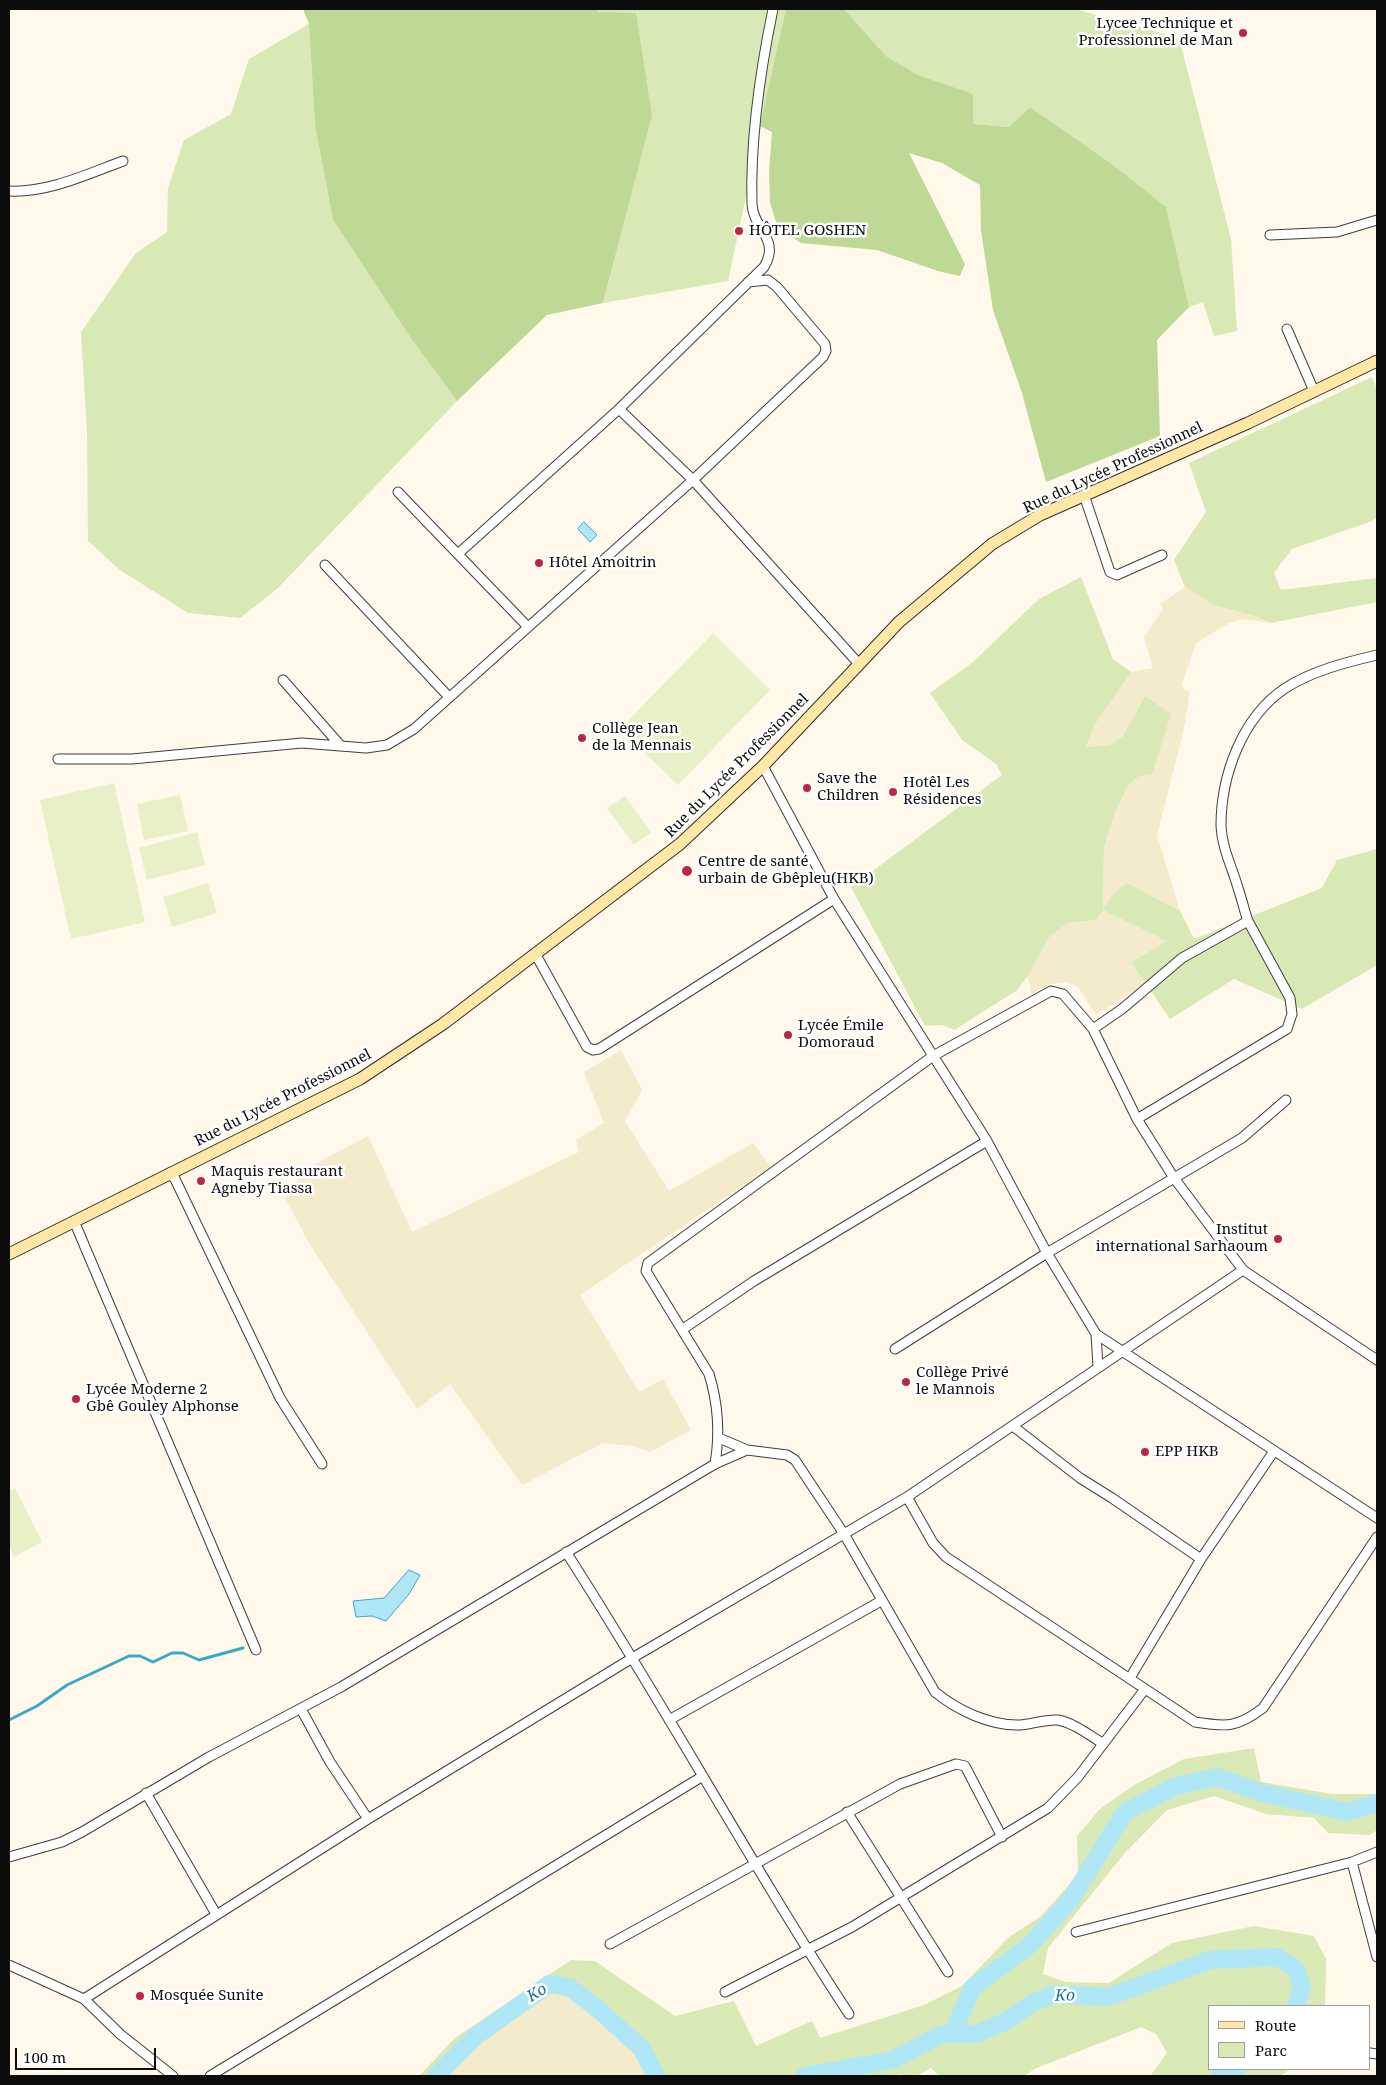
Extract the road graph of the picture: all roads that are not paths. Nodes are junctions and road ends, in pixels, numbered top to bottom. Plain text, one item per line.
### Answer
1 (773, 9) edge
2 (123, 161) dead end
3 (9, 191) edge
4 (1377, 220) edge
5 (1270, 234) dead end
6 (748, 282) junction
7 (1286, 329) dead end
8 (1377, 361) edge
9 (1314, 391) junction
10 (619, 408) junction
11 (693, 480) junction
12 (398, 492) dead end
13 (1084, 495) junction
14 (459, 553) junction
15 (1162, 555) dead end
16 (325, 565) dead end
17 (528, 627) junction
18 (1377, 655) edge
19 (859, 664) junction
20 (282, 680) dead end
21 (449, 697) junction
22 (340, 745) junction
23 (58, 758) dead end
24 (763, 766) junction
25 (834, 899) junction
26 (1248, 921) junction
27 (536, 955) junction
28 (1093, 1029) junction
29 (933, 1056) junction
30 (1286, 1100) dead end
31 (1137, 1119) junction
32 (987, 1141) junction
33 (173, 1174) junction
34 (1174, 1178) junction
35 (74, 1221) junction
36 (1047, 1253) junction
37 (9, 1254) edge
38 (1244, 1270) junction
39 (683, 1329) junction
40 (1096, 1334) junction
41 (895, 1349) dead end
42 (1122, 1350) junction
43 (1377, 1360) edge
44 (1098, 1367) junction
45 (1014, 1427) junction
46 (719, 1438) junction
47 (747, 1450) junction
48 (1274, 1451) junction
49 (322, 1464) dead end
50 (715, 1464) junction
51 (907, 1497) junction
52 (1377, 1518) edge
53 (844, 1534) junction
54 (1377, 1537) edge
55 (566, 1552) junction
56 (1201, 1559) junction
57 (881, 1602) junction
58 (256, 1650) dead end
59 (634, 1657) junction
60 (1130, 1678) junction
61 (1145, 1689) junction
62 (300, 1709) junction
63 (669, 1720) junction
64 (1102, 1743) junction
65 (702, 1776) junction
66 (146, 1793) junction
67 (847, 1812) junction
68 (368, 1819) junction
69 (1002, 1837) junction
70 (1377, 1852) edge
71 (9, 1857) edge
72 (1352, 1862) junction
73 (754, 1864) junction
74 (900, 1896) junction
75 (216, 1914) junction
76 (1076, 1932) dead end
77 (610, 1944) dead end
78 (806, 1949) junction
79 (1377, 1957) edge
80 (9, 1965) edge
81 (948, 1972) dead end
82 (725, 1992) dead end
83 (84, 1999) junction
84 (849, 2014) dead end
85 (174, 2076) edge
86 (210, 2076) edge

1 - 6 street
2 - 3 street
4 - 5 street
6 - 10 street
6 - 11 street
7 - 9 street
8 - 9 main road, Rue du Lycée Professionnel
9 - 13 main road, Rue du Lycée Professionnel
10 - 11 street
10 - 14 street
11 - 17 street
11 - 19 street
12 - 14 street
13 - 15 street
13 - 19 main road, Rue du Lycée Professionnel
14 - 17 street
16 - 21 street
17 - 21 street
18 - 26 street
19 - 24 main road, Rue du Lycée Professionnel
20 - 22 street
21 - 22 street
22 - 23 street
24 - 25 street
24 - 27 main road, Rue du Lycée Professionnel
25 - 27 street
25 - 29 street
26 - 28 street
26 - 31 street
27 - 33 main road, Rue du Lycée Professionnel
28 - 29 street
28 - 31 street
29 - 32 street
29 - 39 street
30 - 34 street
31 - 34 street
32 - 36 street
32 - 39 street
33 - 35 main road, Rue du Lycée Professionnel
33 - 49 street
34 - 36 street
34 - 38 street
35 - 37 main road, Rue du Lycée Professionnel
35 - 58 street
36 - 40 street
36 - 41 street
38 - 42 street
38 - 43 street
39 - 46 street
40 - 42 street
40 - 44 street
42 - 44 street
42 - 48 street
44 - 45 street
45 - 51 street
45 - 56 street
46 - 47 street
46 - 50 street
47 - 50 street
47 - 53 street
48 - 52 street
48 - 56 street
50 - 55 street
51 - 53 street
51 - 60 street
53 - 57 street
53 - 59 street
54 - 61 street
55 - 59 street
55 - 62 street
56 - 60 street
57 - 63 street
57 - 64 street
59 - 63 street
59 - 68 street
60 - 61 street
61 - 64 street
62 - 66 street
62 - 68 street
63 - 65 street
64 - 69 street
65 - 73 street
65 - 86 street
66 - 71 street
66 - 75 street
67 - 69 street
67 - 73 street
67 - 74 street
68 - 75 street
69 - 74 street
70 - 72 street
72 - 76 street
72 - 79 street
73 - 77 street
73 - 78 street
74 - 78 street
74 - 81 street
75 - 83 street
78 - 82 street
78 - 84 street
80 - 83 street
83 - 85 street

